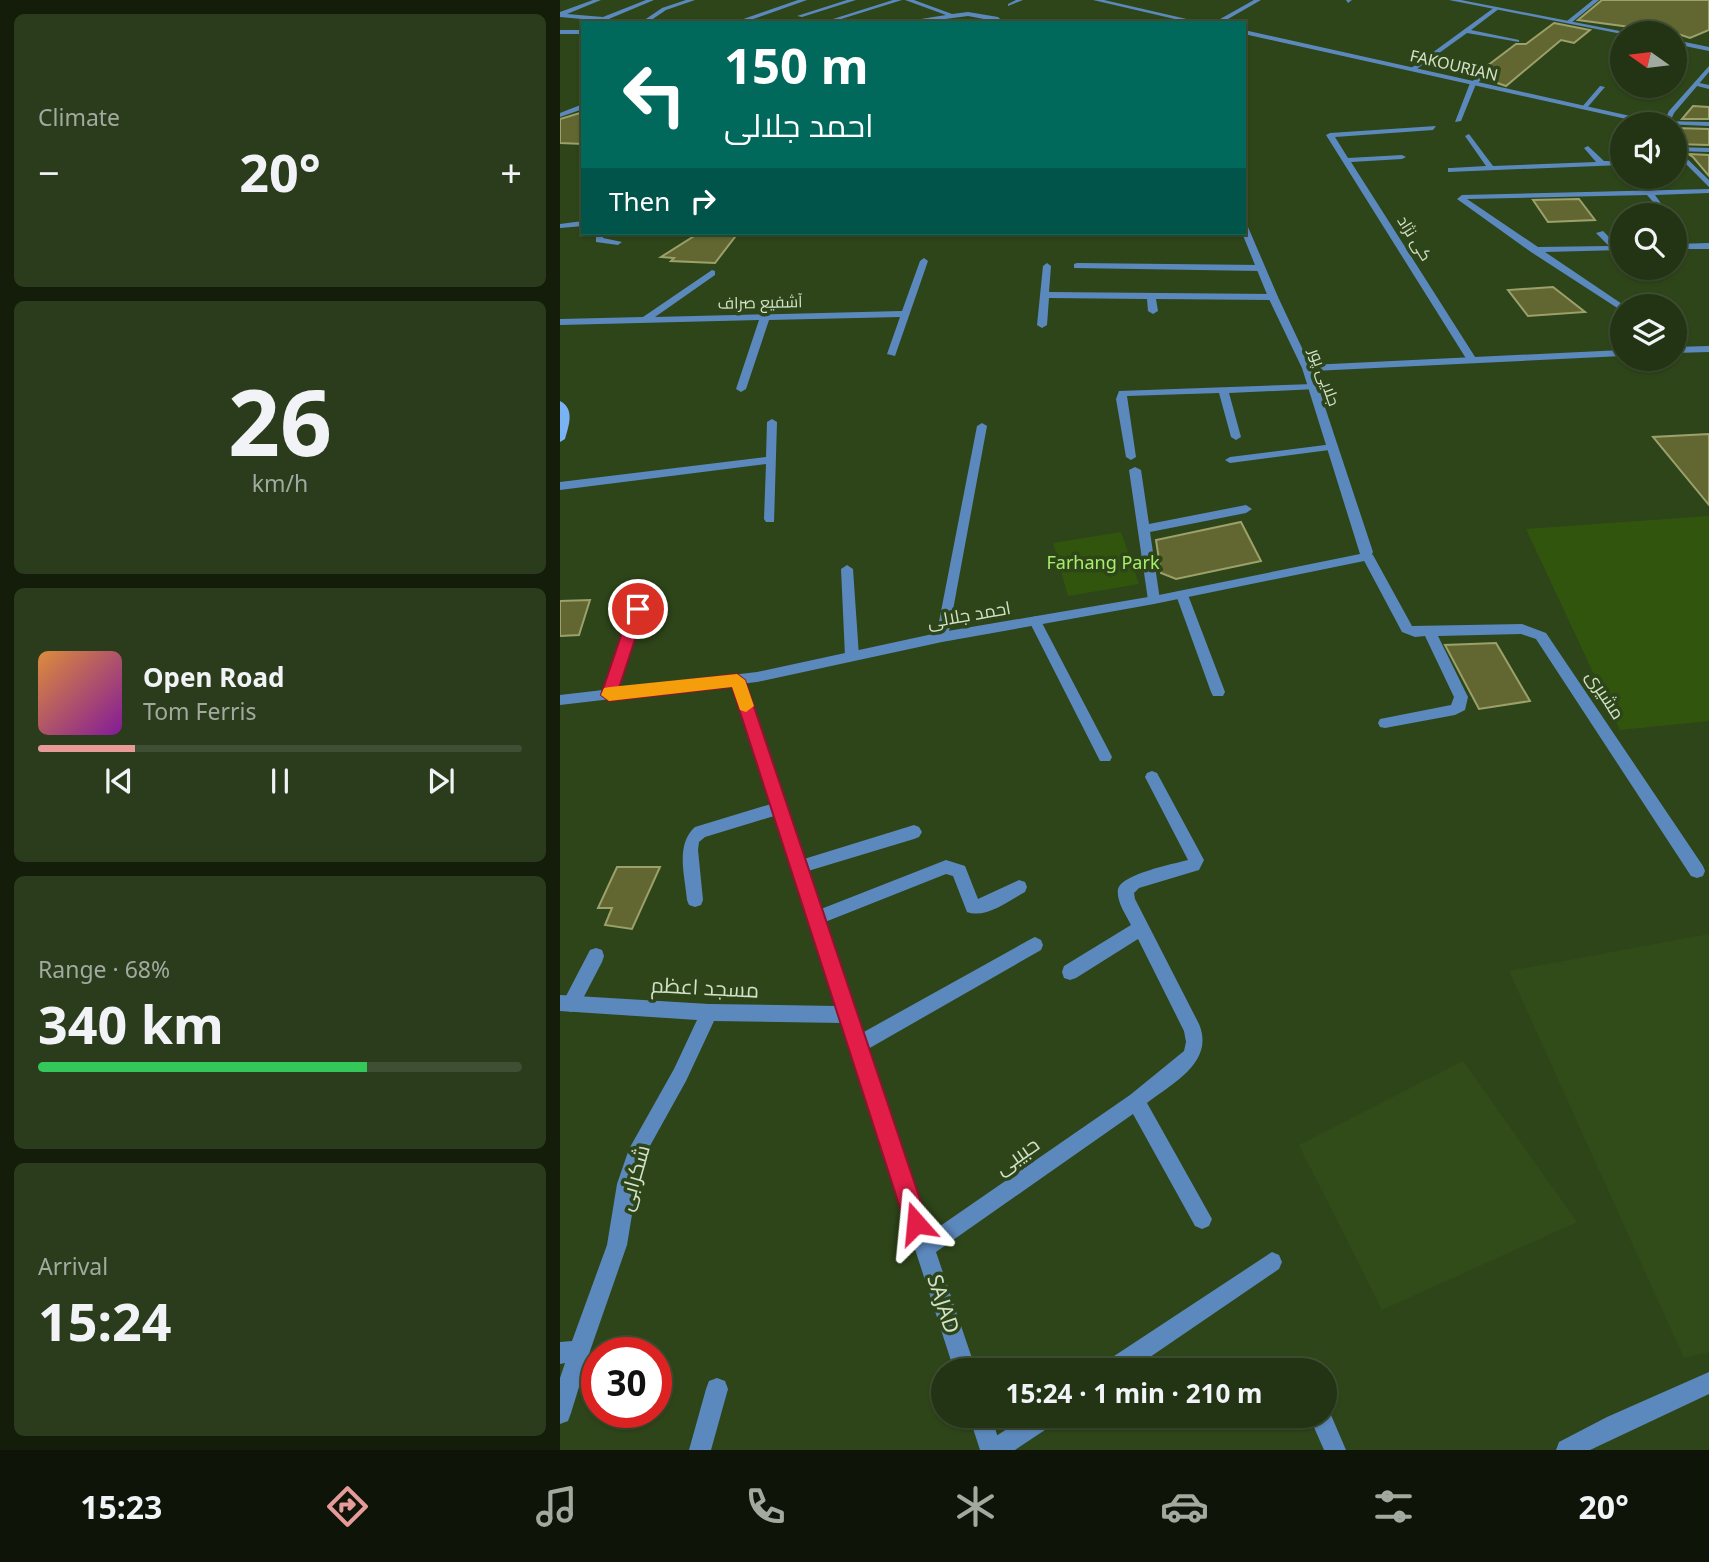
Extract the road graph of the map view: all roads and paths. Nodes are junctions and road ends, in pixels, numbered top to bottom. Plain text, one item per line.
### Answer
1 (598, 0) edge
2 (651, 0) edge
3 (692, 0) edge
4 (804, 0) edge
5 (853, 0) edge
6 (899, 0) edge
7 (908, 0) edge
8 (1020, 0) edge
9 (1096, 0) edge
10 (1258, 0) edge
11 (1452, 0) edge
12 (1596, 0) edge
13 (1010, 5) dead end
14 (968, 7) dead end
15 (1497, 8) junction
16 (560, 15) edge
17 (952, 15) junction
18 (976, 15) junction
19 (800, 16) dead end
20 (836, 19) dead end
21 (646, 21) edge
22 (741, 21) edge
23 (912, 21) edge
24 (1000, 21) edge
25 (1192, 21) edge
26 (1220, 21) edge
27 (1569, 22) junction
28 (1610, 30) edge
29 (1466, 31) junction
30 (560, 32) edge
31 (581, 32) edge
32 (1246, 32) edge
33 (1517, 41) dead end
34 (1687, 44) edge
35 (1709, 49) edge
36 (1709, 68) edge
37 (1412, 70) junction
38 (1490, 70) dead end
39 (1474, 83) junction
40 (1695, 84) junction
41 (1602, 87) dead end
42 (1709, 87) edge
43 (581, 107) edge
44 (1584, 108) junction
45 (1674, 112) edge
46 (1610, 114) edge
47 (560, 115) edge
48 (1457, 121) dead end
49 (1687, 123) edge
50 (1709, 124) edge
51 (1433, 128) dead end
52 (1469, 136) dead end
53 (1588, 148) dead end
54 (1687, 149) edge
55 (1709, 150) edge
56 (1402, 157) dead end
57 (1347, 160) junction
58 (1687, 163) edge
59 (1602, 164) junction
60 (1610, 164) edge
61 (1491, 168) junction
62 (1451, 170) dead end
63 (1708, 185) edge
64 (1648, 192) junction
65 (1656, 203) edge
66 (581, 223) edge
67 (560, 226) edge
68 (1246, 233) edge
69 (1600, 233) dead end
70 (600, 235) edge
71 (1610, 241) edge
72 (618, 242) dead end
73 (1709, 246) edge
74 (1687, 247) edge
75 (1610, 248) edge
76 (1534, 250) junction
77 (924, 261) dead end
78 (1047, 266) dead end
79 (1077, 266) dead end
80 (1261, 268) junction
81 (712, 273) dead end
82 (1045, 295) junction
83 (1151, 296) junction
84 (1273, 297) junction
85 (1610, 300) edge
86 (1153, 311) dead end
87 (903, 314) junction
88 (765, 317) junction
89 (644, 320) junction
90 (560, 322) edge
91 (1042, 325) dead end
92 (1709, 349) edge
93 (1687, 350) edge
94 (892, 354) dead end
95 (1610, 354) edge
96 (1472, 360) junction
97 (1307, 368) junction
98 (1312, 387) junction
99 (1223, 388) junction
100 (741, 389) dead end
101 (560, 404) edge
102 (772, 422) dead end
103 (982, 426) dead end
104 (1236, 437) dead end
105 (560, 439) edge
106 (1333, 447) junction
107 (1131, 457) dead end
108 (770, 460) junction
109 (1230, 460) dead end
110 (1135, 470) dead end
111 (560, 486) edge
112 (1246, 509) dead end
113 (770, 519) dead end
114 (1144, 528) junction
115 (1365, 548) junction
116 (846, 569) dead end
117 (645, 587) dead end
118 (1182, 595) junction
119 (1154, 600) junction
120 (1035, 621) junction
121 (1430, 633) junction
122 (942, 637) junction
123 (852, 656) junction
124 (737, 680) junction
125 (1218, 692) dead end
126 (609, 695) junction
127 (560, 700) edge
128 (1385, 723) dead end
129 (1105, 757) dead end
130 (1152, 777) dead end
131 (780, 808) junction
132 (914, 832) dead end
133 (799, 867) junction
134 (1698, 872) dead end
135 (1019, 887) dead end
136 (695, 900) dead end
137 (816, 918) junction
138 (1141, 928) junction
139 (1035, 944) dead end
140 (596, 956) dead end
141 (1070, 972) dead end
142 (565, 1004) edge
143 (709, 1012) junction
144 (848, 1015) junction
145 (858, 1045) junction
146 (1136, 1101) junction
147 (1202, 1219) dead end
148 (925, 1248) junction
149 (1272, 1262) dead end
150 (569, 1352) edge
151 (961, 1358) edge
152 (1131, 1358) edge
153 (1709, 1383) edge
154 (717, 1389) dead end
155 (560, 1413) edge
156 (985, 1428) edge
157 (1027, 1428) edge
158 (1326, 1428) edge
159 (700, 1450) edge
160 (993, 1450) edge
161 (1335, 1450) edge
162 (1567, 1450) edge

1 - 16 street
2 - 16 street
3 - 21 street
4 - 22 street
5 - 19 street
6 - 20 street
7 - 17 street
8 - 13 street
9 - 25 street
10 - 26 street
11 - 15 street
12 - 27 street
14 - 18 street
15 - 27 street
15 - 29 street
17 - 18 street
17 - 23 street
18 - 24 street
27 - 28 street
29 - 33 street
29 - 37 street
30 - 31 street
32 - 37 street, FAKOURIAN
34 - 35 street
36 - 40 street
37 - 39 street, FAKOURIAN
38 - 39 street
39 - 44 street, FAKOURIAN
39 - 48 street
40 - 42 street
40 - 45 street
41 - 44 street
43 - 47 street
44 - 46 street, FAKOURIAN
49 - 50 street
51 - 57 street, کی نژاد
52 - 61 street
53 - 59 street
54 - 55 street
56 - 57 street
57 - 96 street, کی نژاد
58 - 63 street
59 - 60 street
59 - 61 street
61 - 62 street
63 - 64 street
64 - 65 street
64 - 76 street
66 - 67 street
68 - 80 street, جلایی پور
69 - 71 street
70 - 72 street
73 - 74 street
75 - 76 street
76 - 85 street
77 - 87 street
78 - 82 street
79 - 80 street
80 - 84 street, جلایی پور
81 - 89 street
82 - 83 street
82 - 91 street
83 - 84 street
83 - 86 street
84 - 97 street, جلایی پور
87 - 88 street, آشفیع صراف
87 - 94 street
88 - 89 street, آشفیع صراف
88 - 100 street
89 - 90 street, آشفیع صراف
92 - 93 street
95 - 96 street
96 - 97 street
97 - 98 street, جلایی پور
98 - 99 street
98 - 106 street, جلایی پور
99 - 104 street
99 - 107 street
101 - 105 main road
102 - 108 street
103 - 122 street
106 - 109 street
106 - 115 street, جلایی پور
108 - 111 street
108 - 113 street
110 - 114 street
112 - 114 street
114 - 119 street
115 - 118 street, احمد جلالی
115 - 121 street, مشیری
116 - 123 street
117 - 126 street
118 - 119 street, احمد جلالی
118 - 125 street
119 - 120 street, احمد جلالی
120 - 122 street, احمد جلالی
120 - 129 street
121 - 128 street
121 - 134 street, مشیری
122 - 123 street, احمد جلالی
123 - 124 street, احمد جلالی
124 - 126 street, احمد جلالی
124 - 131 street, SAJAD
126 - 127 street, احمد جلالی
130 - 138 street, حبیبی
131 - 133 street, SAJAD
131 - 136 street
132 - 133 street
133 - 137 street, SAJAD
135 - 137 street
137 - 144 street, SAJAD
138 - 141 street
138 - 146 street, حبیبی
139 - 145 street
140 - 142 street
142 - 143 street, مسجد اعظم
143 - 144 street, مسجد اعظم
143 - 150 street, شکرابی
144 - 145 street, SAJAD
145 - 148 street, SAJAD
146 - 147 street
146 - 148 street, حبیبی
148 - 151 street, SAJAD
149 - 152 street
150 - 155 street, شکرابی
153 - 162 street
154 - 159 street
156 - 160 street
157 - 160 street
158 - 161 street

